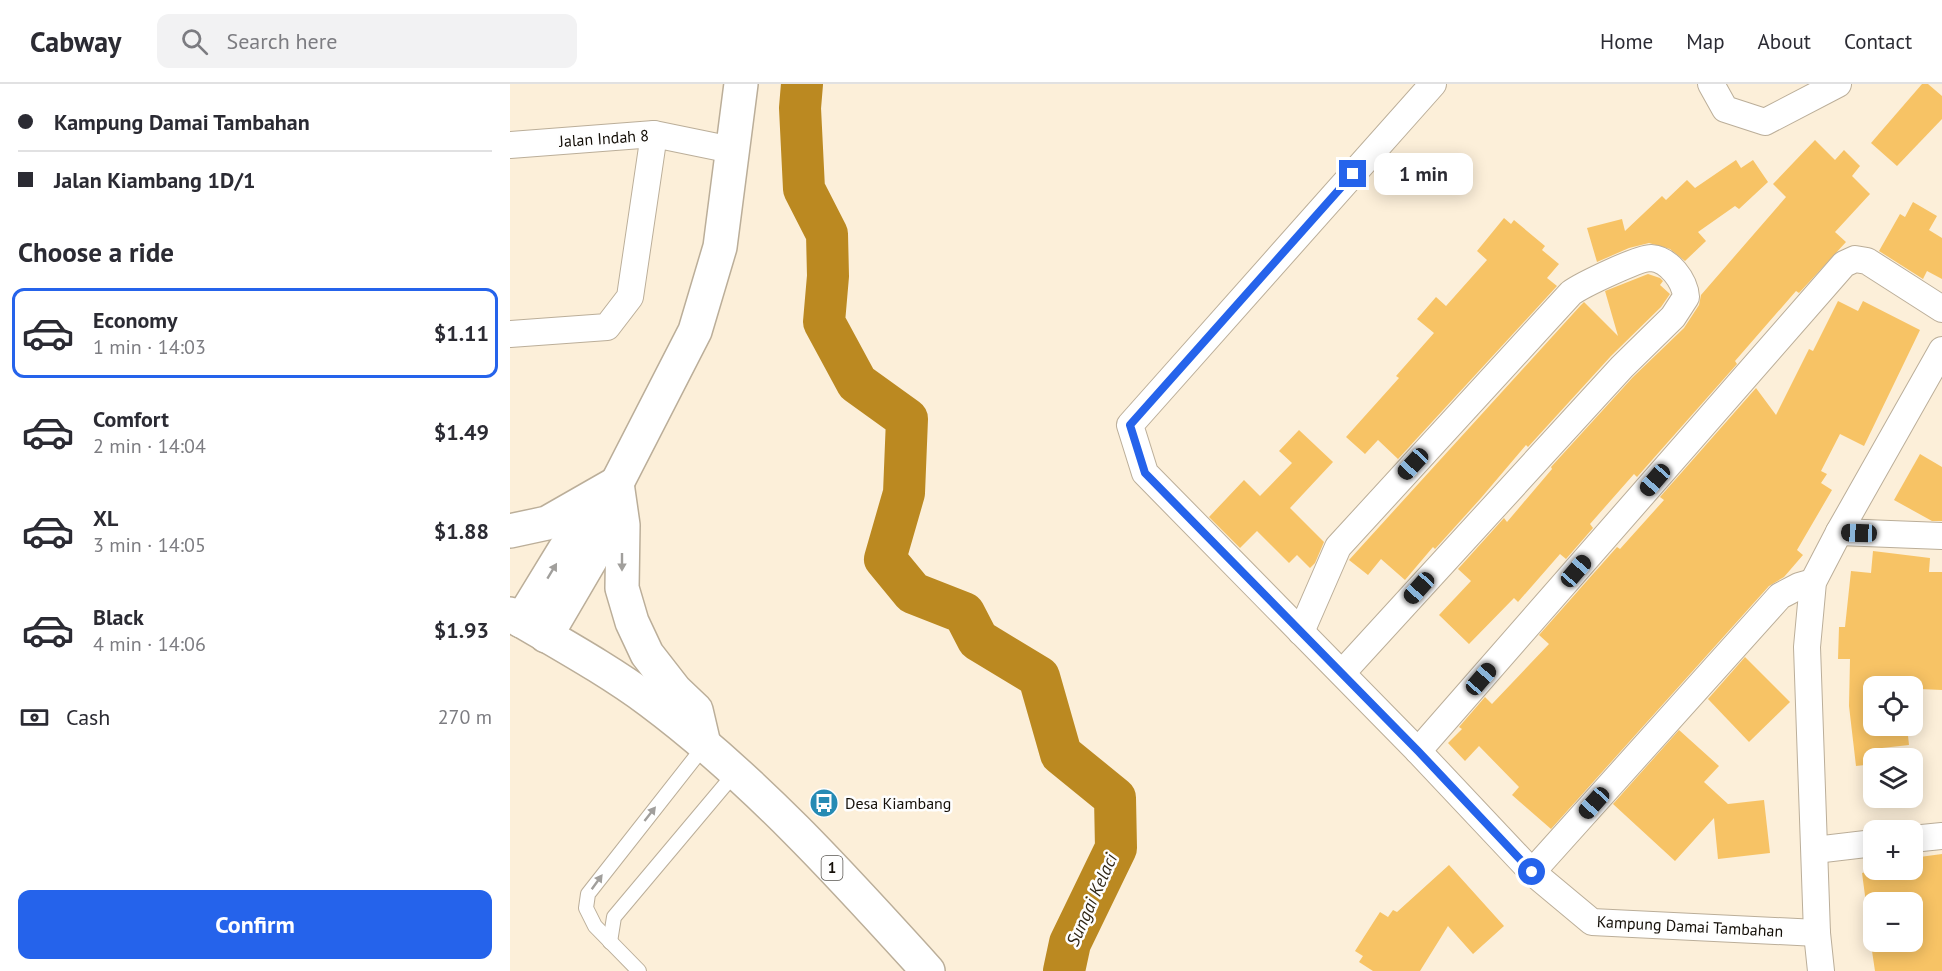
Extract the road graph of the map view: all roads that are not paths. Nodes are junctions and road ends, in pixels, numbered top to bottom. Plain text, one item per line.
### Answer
1 (741, 84) edge
2 (1433, 84) edge
3 (1711, 84) edge
4 (1838, 84) edge
5 (654, 134) junction
6 (510, 145) edge
7 (732, 150) junction
8 (1942, 309) edge
9 (510, 334) edge
10 (1942, 350) edge
11 (617, 483) junction
12 (510, 531) edge
13 (1839, 532) junction
14 (1942, 536) edge
15 (1813, 582) junction
16 (526, 624) edge
17 (1301, 632) junction
18 (1342, 673) junction
19 (705, 745) junction
20 (1418, 751) junction
21 (735, 773) junction
22 (1942, 836) edge
23 (1923, 838) edge
24 (1863, 844) edge
25 (1815, 850) junction
26 (1532, 872) junction
27 (1817, 933) junction
28 (610, 942) junction
29 (639, 971) edge
30 (928, 971) edge
31 (1821, 971) edge

1 - 7 main road
2 - 17 street, Kampung Damai Tambahan
3 - 4 street
5 - 6 street, Jalan Indah 8
5 - 7 street, Jalan Indah 8
5 - 9 street
7 - 11 main road
8 - 20 street
10 - 13 street
11 - 12 main road
11 - 16 main road
11 -> 19 main road
13 - 14 street
13 - 15 street
15 - 25 street
15 - 26 street
16 - 19 main road, 1
17 - 18 street, Kampung Damai Tambahan
17 - 18 street
18 - 20 street, Kampung Damai Tambahan
19 - 21 main road, 1
28 -> 19 lane
20 - 26 street, Kampung Damai Tambahan
21 - 28 lane
21 - 30 main road, 1
22 - 23 street
24 - 25 street
25 - 27 street
26 - 27 street, Kampung Damai Tambahan
27 - 31 street
28 - 29 lane

